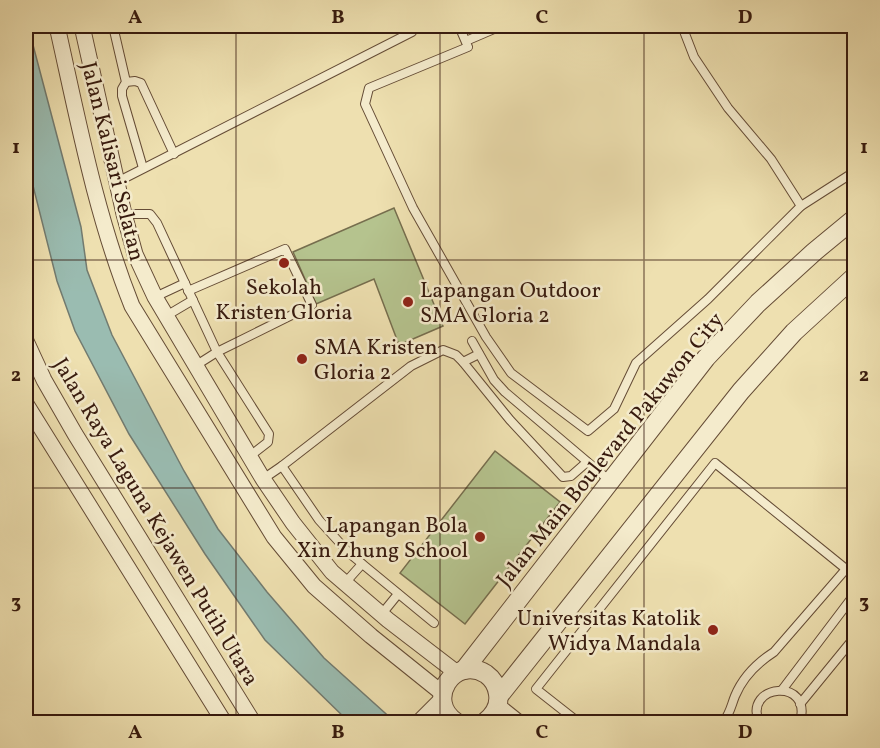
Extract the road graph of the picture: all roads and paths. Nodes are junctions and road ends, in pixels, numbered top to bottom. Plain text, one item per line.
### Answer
1 (57, 26) edge
2 (82, 26) edge
3 (113, 26) edge
4 (416, 26) edge
5 (459, 26) edge
6 (501, 26) edge
7 (682, 26) edge
8 (466, 41) junction
9 (126, 82) junction
10 (174, 154) junction
11 (143, 168) junction
12 (855, 172) edge
13 (117, 182) junction
14 (801, 206) junction
15 (124, 214) junction
16 (855, 219) edge
17 (855, 277) edge
18 (187, 287) junction
19 (155, 297) junction
20 (193, 300) junction
21 (166, 316) junction
22 (472, 341) dead end
23 (26, 342) edge
24 (217, 352) junction
25 (479, 354) junction
26 (463, 362) junction
27 (195, 366) junction
28 (26, 404) edge
29 (250, 456) junction
30 (587, 462) junction
31 (282, 466) junction
32 (263, 479) junction
33 (610, 481) junction
34 (246, 490) junction
35 (362, 564) junction
36 (345, 583) junction
37 (398, 594) junction
38 (855, 595) edge
39 (381, 615) junction
40 (434, 623) dead end
41 (855, 638) edge
42 (461, 671) junction
43 (783, 690) junction
44 (442, 697) junction
45 (498, 701) junction
46 (800, 704) junction
47 (421, 722) edge
48 (757, 722) edge
49 (224, 723) edge
50 (253, 723) edge
51 (456, 723) edge
52 (485, 723) edge
53 (518, 723) edge
54 (578, 723) edge
55 (723, 723) edge
56 (800, 723) edge

1 - 34 street, Jalan Kalisari Selatan
2 - 13 street, Jalan Kalisari Selatan
3 - 9 lane
4 - 10 lane
5 - 8 lane
6 - 8 lane
7 - 14 lane
8 - 14 lane
9 - 10 lane
9 - 11 lane
10 - 11 lane
11 - 13 lane
12 - 14 lane
13 - 15 street, Jalan Kalisari Selatan
15 - 18 lane
15 - 19 street, Jalan Kalisari Selatan
16 - 33 street, Jalan Main Boulevard Pakuwon City
17 - 45 street
18 - 19 lane
18 - 20 lane
18 - 24 lane
19 - 21 street, Jalan Kalisari Selatan
20 - 21 lane
20 - 24 lane
21 - 27 street, Jalan Kalisari Selatan
22 - 25 lane
23 - 50 street, Jalan Raya Laguna Kejawen Putih Utara
24 - 27 lane
24 - 29 lane
25 - 26 lane
25 - 30 lane
26 - 30 lane
26 - 31 lane
27 - 29 street, Jalan Kalisari Selatan
28 - 49 street, Jalan Raya Laguna Kejawen Putih Utara
29 - 32 street, Jalan Kalisari Selatan
30 - 33 lane
31 - 32 lane
31 - 35 lane
32 - 34 street
32 - 36 street, Jalan Kalisari Selatan
33 - 42 street, Jalan Main Boulevard Pakuwon City
34 - 44 street, Jalan Kalisari Selatan
35 - 36 lane
35 - 37 lane
36 - 39 street, Jalan Kalisari Selatan
37 - 39 lane
37 - 40 lane
38 - 43 lane
39 - 42 street, Jalan Kalisari Selatan
41 - 46 lane
42 - 44 street, Jalan Main Boulevard Pakuwon City
42 - 45 street
43 - 46 lane
43 - 48 lane
44 - 47 street
44 - 51 street
45 - 52 street
45 - 53 street
46 - 56 lane
54 - 55 lane

